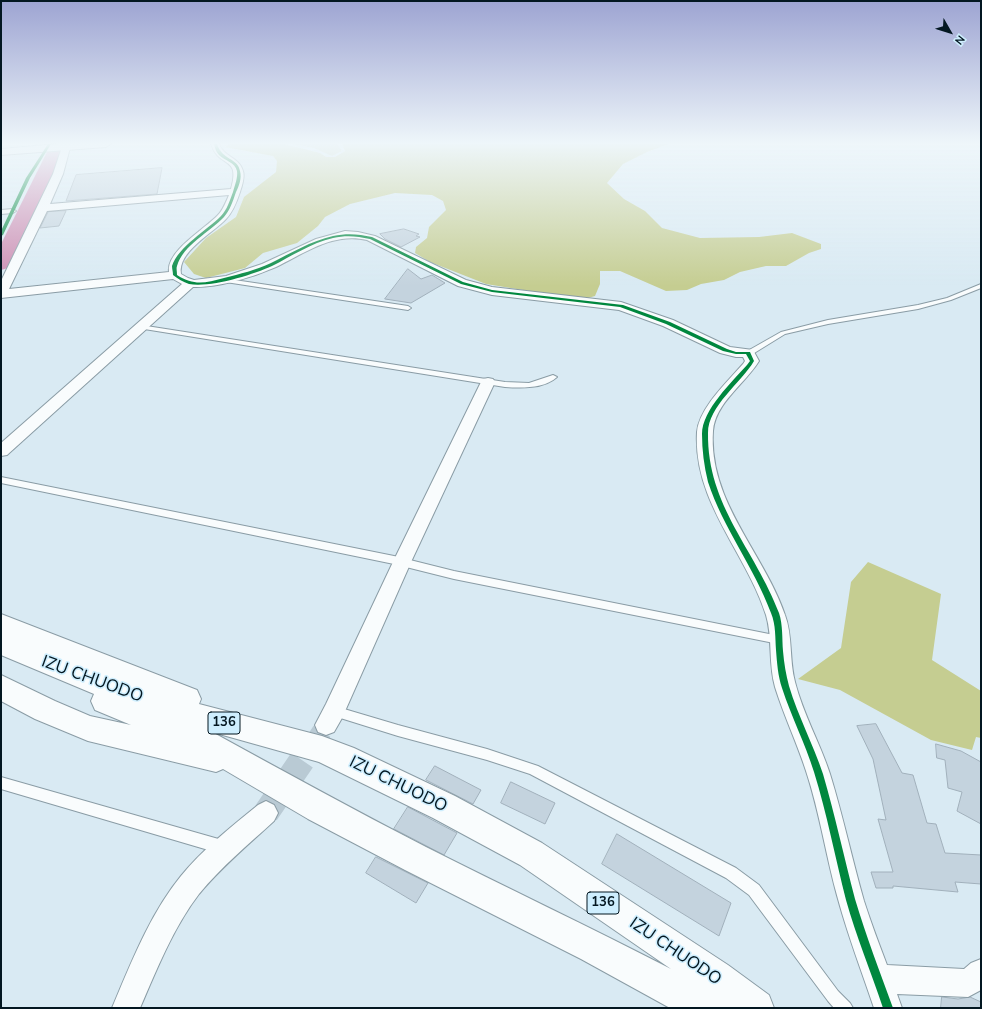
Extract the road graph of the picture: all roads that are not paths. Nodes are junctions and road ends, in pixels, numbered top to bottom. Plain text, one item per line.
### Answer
1 (50, 191) edge
2 (234, 192) joint
3 (43, 208) junction
4 (13, 211) dead end
5 (1, 212) edge
6 (176, 275) junction
7 (220, 280) junction
8 (190, 283) junction
9 (981, 286) edge
10 (1, 294) edge
11 (408, 308) dead end
12 (140, 327) junction
13 (748, 353) junction
14 (553, 378) dead end
15 (488, 382) junction
16 (1, 451) edge
17 (1, 480) edge
18 (402, 562) junction
19 (1, 624) edge
20 (779, 640) junction
21 (1, 644) edge
22 (1, 654) edge
23 (1, 687) edge
24 (330, 718) joint
25 (262, 732) junction
26 (253, 769) junction
27 (1, 783) edge
28 (266, 813) tunnel mouth
29 (225, 848) junction
30 (980, 976) edge
31 (878, 979) junction
32 (126, 1008) edge
33 (707, 1008) edge
34 (756, 1008) edge
35 (845, 1008) edge
36 (888, 1008) edge

1 - 3 street
2 - 3 street
2 - 6 street
3 - 10 street
4 - 5 lane
6 - 8 street
6 - 10 street
7 - 8 street
7 - 11 lane
7 - 13 street
8 - 12 street
9 - 13 lane
12 - 15 lane
12 - 16 street
13 - 20 street
14 - 15 lane
15 - 18 street
17 - 18 lane
18 - 20 lane
18 - 24 street
19 - 25 main road, 136
20 - 31 street
21 - 25 main road, IZU CHUODO / 136
22 - 26 main road, IZU CHUODO / 136
23 - 26 main road
24 - 35 lane
25 - 34 main road, IZU CHUODO / 136
26 - 33 main road, IZU CHUODO / 136
27 - 29 lane
28 - 29 street
29 - 32 street
30 - 31 street
31 - 36 street

